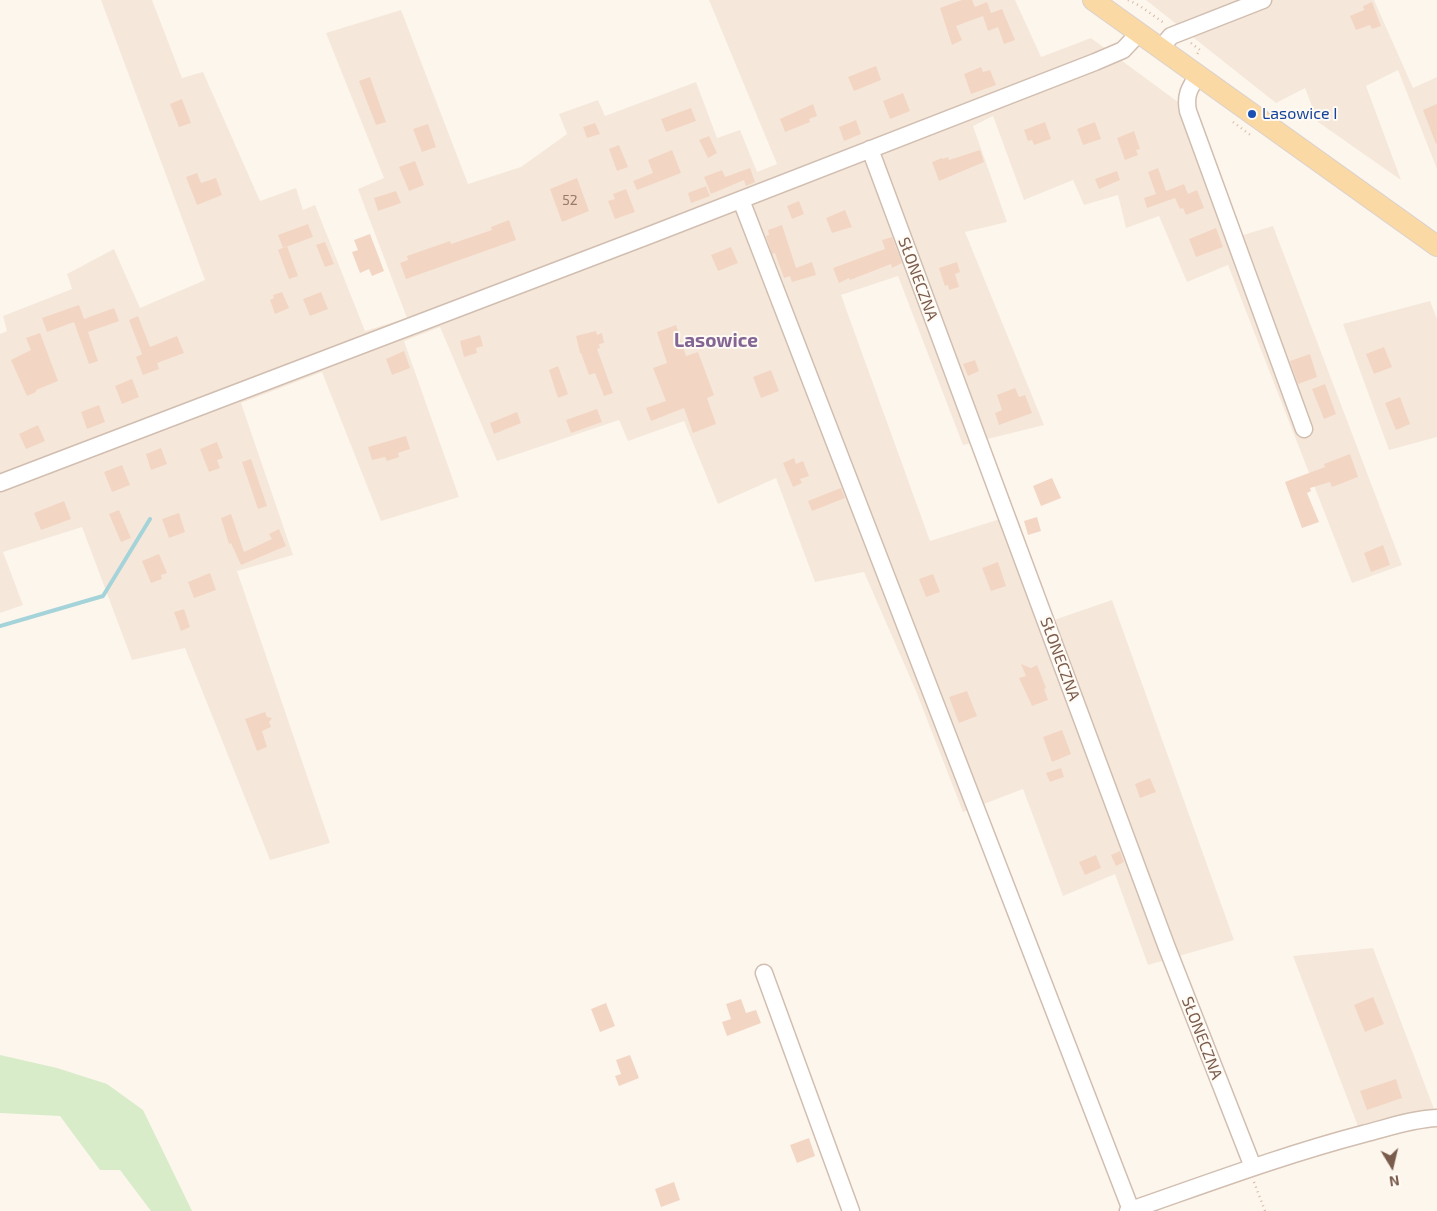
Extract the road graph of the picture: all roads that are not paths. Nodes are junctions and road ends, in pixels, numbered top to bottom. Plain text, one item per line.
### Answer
1 (1093, 0) edge
2 (1263, 0) edge
3 (1139, 34) junction
4 (1160, 48) junction
5 (1198, 76) junction
6 (870, 149) junction
7 (741, 200) junction
8 (1437, 246) edge
9 (1304, 429) dead end
10 (0, 483) edge
11 (764, 973) dead end
12 (1437, 1118) edge
13 (1251, 1168) junction
14 (1130, 1210) edge
15 (851, 1211) edge

1 - 3 main road
2 - 4 street
3 - 4 main road
3 - 6 street
4 - 5 main road
5 - 8 main road
5 - 9 street
6 - 7 street
6 - 13 street, SŁONECZNA
7 - 10 street
7 - 14 street
11 - 15 street
12 - 13 street
13 - 14 street

